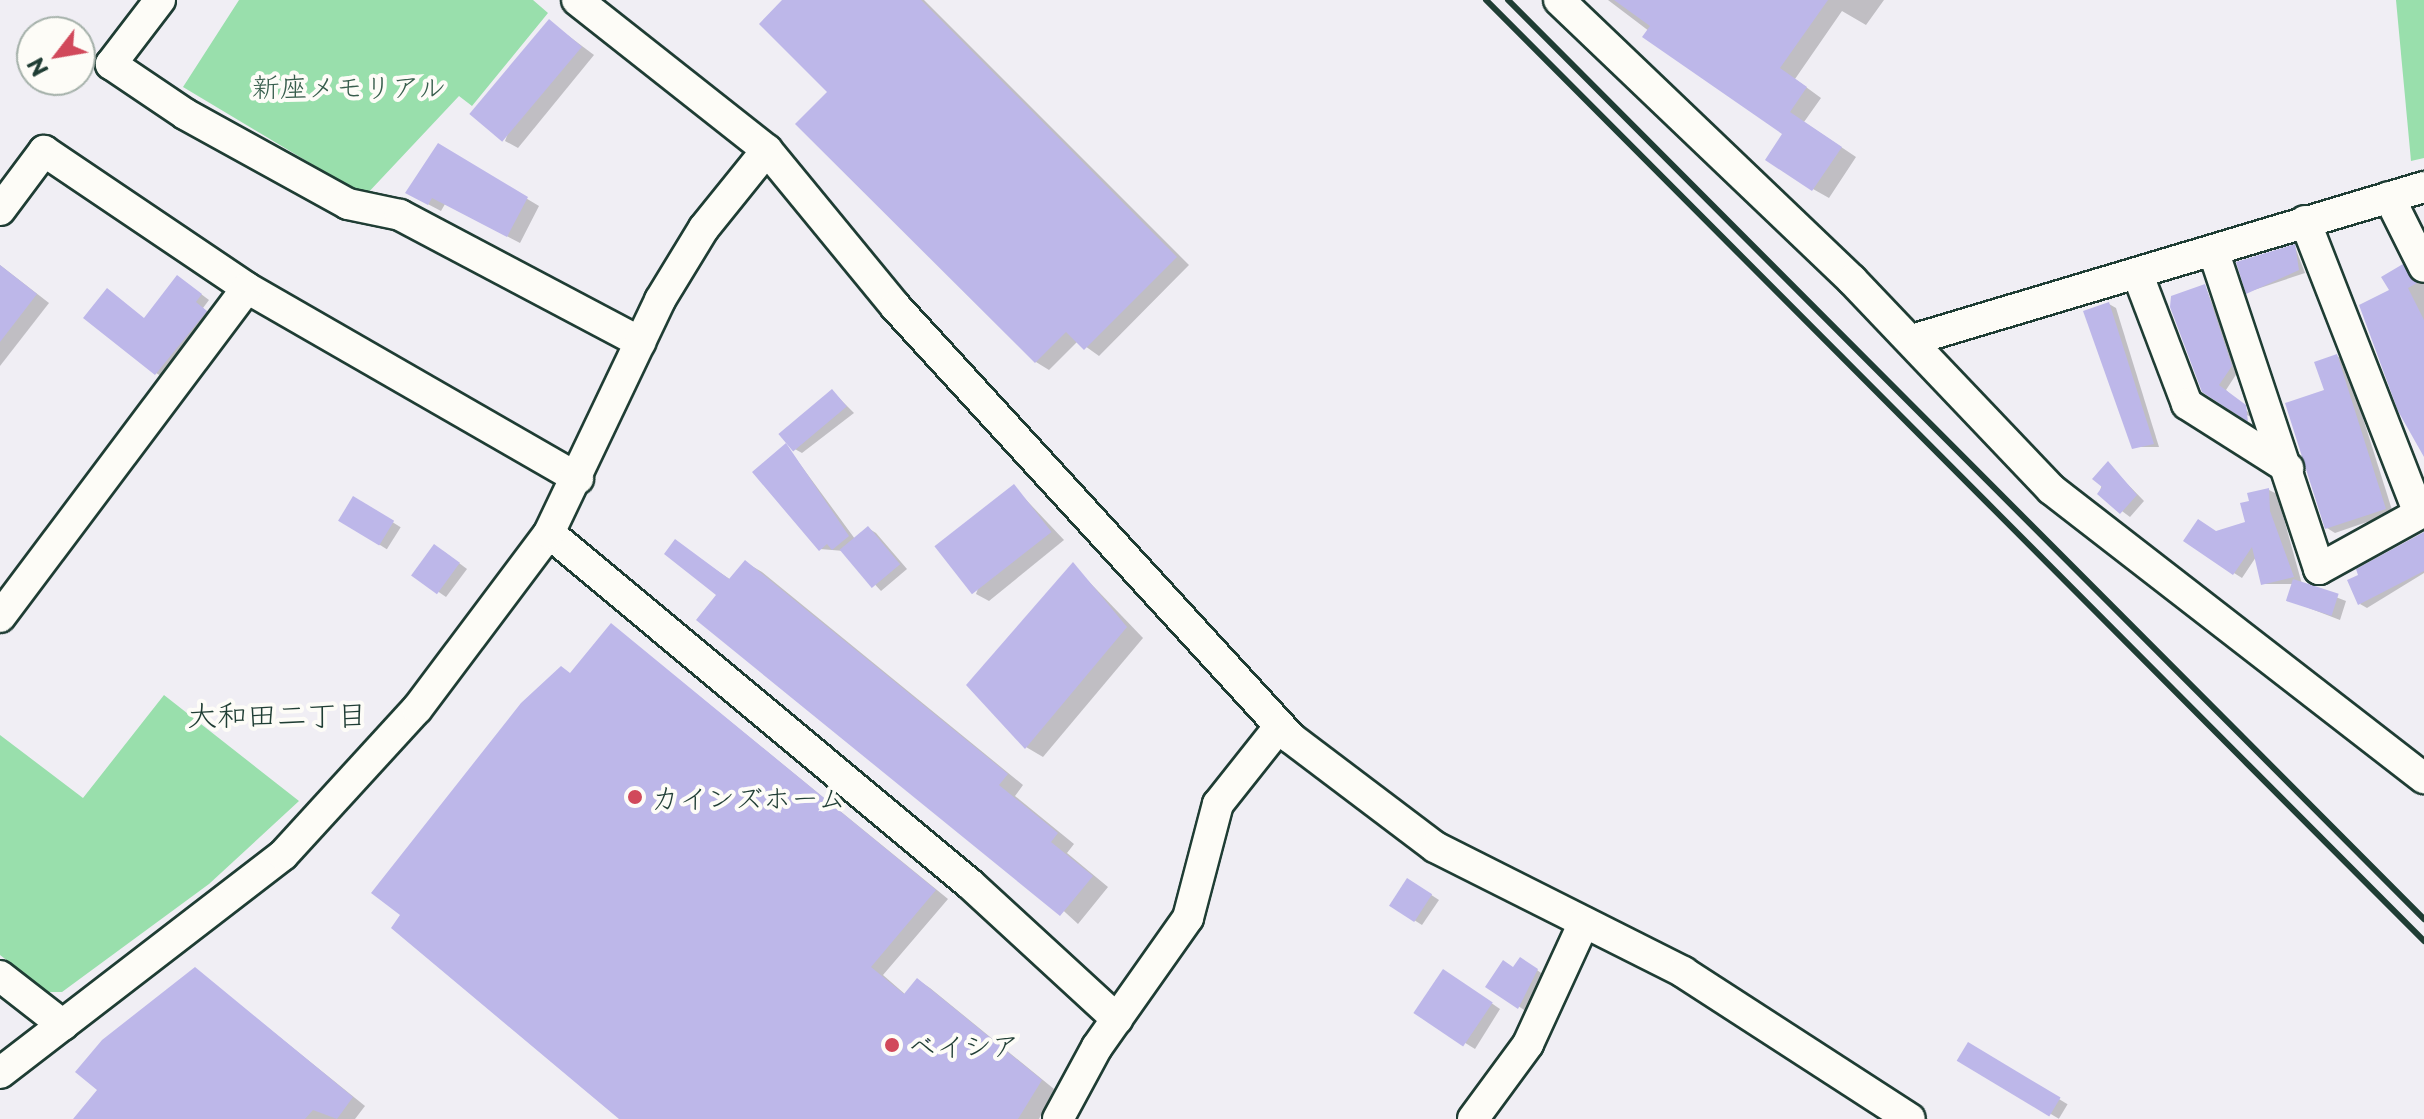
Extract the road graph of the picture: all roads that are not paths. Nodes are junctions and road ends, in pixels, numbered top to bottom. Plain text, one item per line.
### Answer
1 (160, 0) edge
2 (577, 0) edge
3 (1559, 0) edge
4 (767, 150) junction
5 (2424, 187) edge
6 (2389, 197) junction
7 (0, 210) edge
8 (2305, 221) junction
9 (2214, 253) junction
10 (2424, 267) edge
11 (2138, 275) junction
12 (247, 288) junction
13 (1912, 340) junction
14 (640, 342) junction
15 (2288, 468) junction
16 (578, 478) junction
17 (2422, 513) edge
18 (549, 533) junction
19 (0, 617) edge
20 (1279, 727) junction
21 (2424, 778) edge
22 (1584, 922) junction
23 (0, 976) edge
24 (1117, 1019) junction
25 (63, 1025) junction
26 (0, 1073) edge
27 (1058, 1119) edge
28 (1473, 1119) edge
29 (1910, 1119) edge

1 - 14 street
2 - 4 street
3 - 13 street
4 - 14 street
4 - 20 street
5 - 6 street
6 - 8 street
6 - 10 street
7 - 12 street
8 - 9 street
8 - 17 street
9 - 11 street
9 - 15 street
11 - 13 street
11 - 15 street
12 - 16 street
12 - 19 street
13 - 21 street
14 - 16 street
15 - 17 street
16 - 18 street
18 - 24 street
18 - 25 street
20 - 22 street
20 - 24 street
22 - 28 street
22 - 29 street
23 - 25 street
24 - 27 street
25 - 26 street

